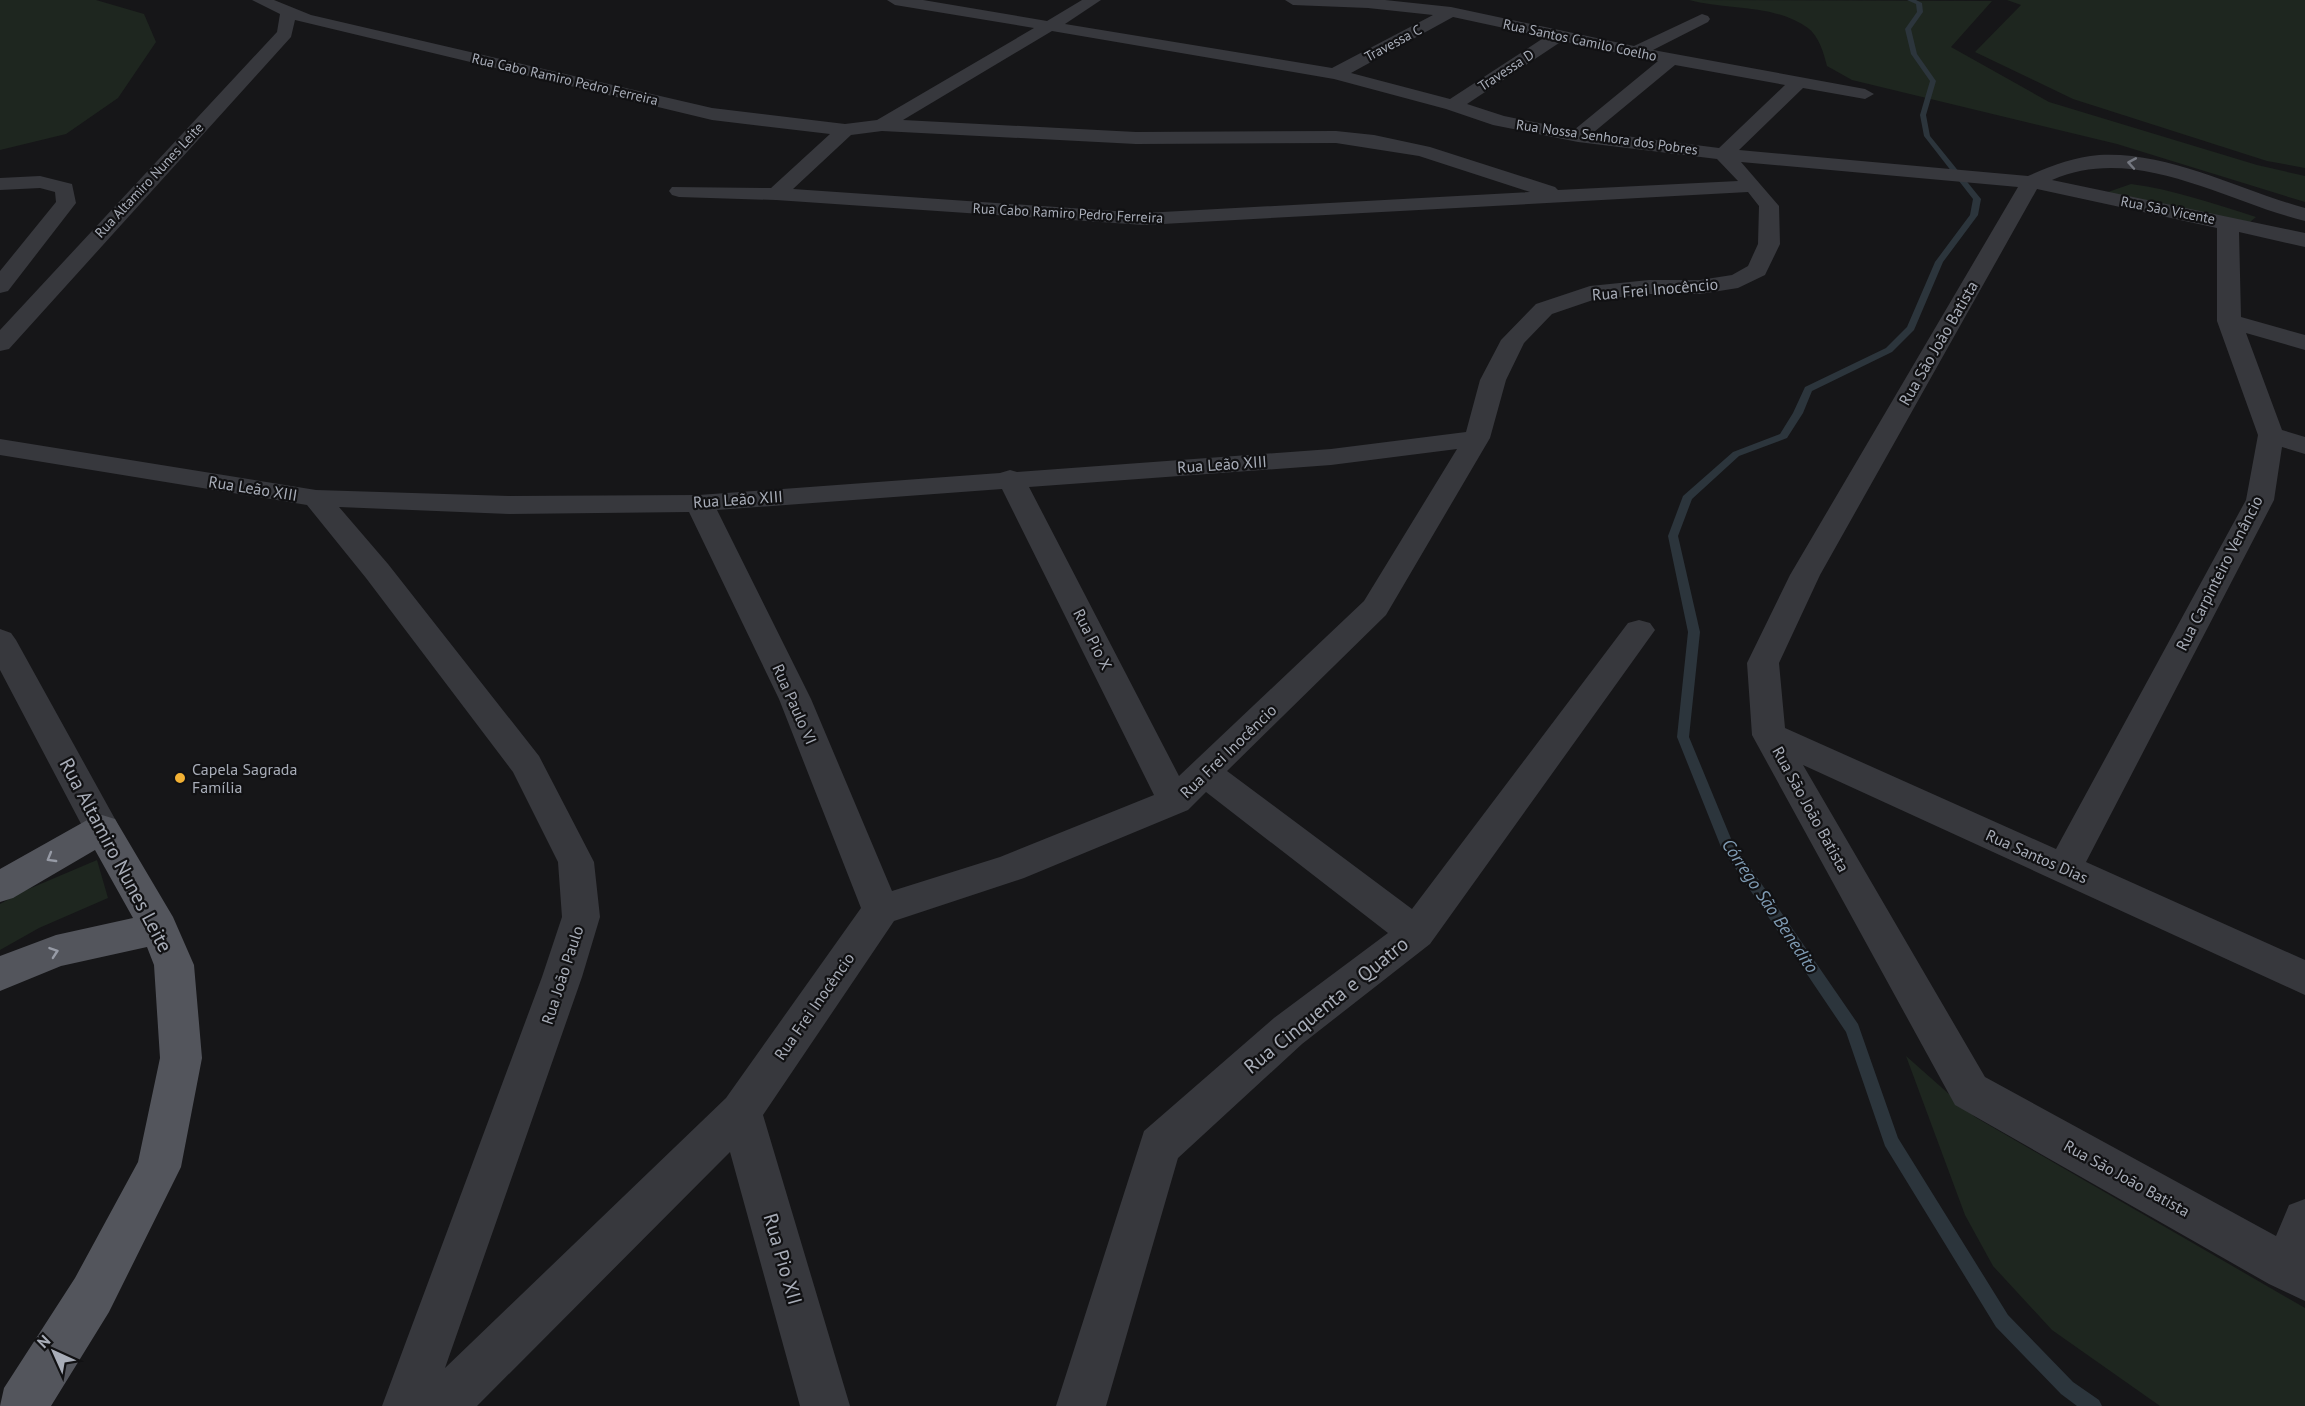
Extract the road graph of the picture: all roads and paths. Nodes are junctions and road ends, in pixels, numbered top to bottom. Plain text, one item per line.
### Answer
1 (260, 0) edge
2 (896, 0) edge
3 (1093, 0) edge
4 (1293, 0) edge
5 (288, 12) junction
6 (1451, 12) junction
7 (1702, 19) dead end
8 (1049, 27) junction
9 (1560, 35) junction
10 (1635, 52) junction
11 (1671, 59) junction
12 (1335, 74) junction
13 (1798, 82) junction
14 (1865, 93) dead end
15 (1453, 105) junction
16 (882, 125) junction
17 (845, 130) junction
18 (1578, 136) junction
19 (1723, 154) junction
20 (2031, 182) junction
21 (0, 184) edge
22 (1754, 186) junction
23 (679, 191) dead end
24 (2083, 193) junction
25 (776, 194) junction
26 (1561, 195) junction
27 (2268, 206) junction
28 (2305, 215) edge
29 (2228, 222) junction
30 (2305, 240) edge
31 (0, 286) edge
32 (2229, 321) junction
33 (2305, 343) edge
34 (0, 344) edge
35 (2271, 435) junction
36 (1477, 438) junction
37 (2305, 446) edge
38 (0, 447) edge
39 (1010, 478) junction
40 (316, 498) junction
41 (699, 502) junction
42 (1638, 630) dead end
43 (0, 640) edge
44 (1769, 735) junction
45 (1206, 774) junction
46 (1175, 801) junction
47 (102, 829) junction
48 (2064, 868) junction
49 (0, 887) edge
50 (881, 910) junction
51 (159, 928) junction
52 (1416, 933) junction
53 (0, 974) edge
54 (2305, 978) edge
55 (741, 1112) junction
56 (2305, 1221) edge
57 (2295, 1272) edge
58 (22, 1406) edge
59 (407, 1406) edge
60 (442, 1406) edge
61 (825, 1406) edge
62 (1081, 1406) edge

1 - 5 street, Rua Cabo Ramiro Pedro Ferreira
2 - 8 street, Rua Nossa Senhora dos Pobres
3 - 8 street, Rua Cabo Ramiro Pedro Ferreira
4 - 6 street, Rua Santos Camilo Coelho
5 - 17 street, Rua Cabo Ramiro Pedro Ferreira
5 - 34 street, Rua Altamiro Nunes Leite
6 - 9 street, Rua Santos Camilo Coelho
6 - 12 street, Travessa C
7 - 10 street
8 - 12 street, Rua Nossa Senhora dos Pobres
8 - 16 street, Rua Cabo Ramiro Pedro Ferreira
9 - 10 street, Rua Santos Camilo Coelho
9 - 15 street, Travessa D
10 - 11 street, Rua Santos Camilo Coelho
11 - 13 street, Rua Santos Camilo Coelho
11 - 18 street
12 - 15 street, Rua Nossa Senhora dos Pobres
13 - 14 street, Rua Santos Camilo Coelho
13 - 19 street
15 - 18 street, Rua Nossa Senhora dos Pobres
16 - 17 street, Rua Cabo Ramiro Pedro Ferreira
16 - 26 street, Rua Cabo Ramiro Pedro Ferreira
17 - 25 street
18 - 19 street, Rua Nossa Senhora dos Pobres
19 - 20 street, Rua Nossa Senhora dos Pobres
19 - 22 street, Rua Frei Inocêncio
20 - 24 street, Rua São Vicente
27 -> 20 street
20 - 44 street, Rua São João Batista
21 - 31 street
22 - 26 street, Rua Cabo Ramiro Pedro Ferreira
22 - 36 street, Rua Frei Inocêncio
23 - 25 street, Rua Cabo Ramiro Pedro Ferreira
24 - 27 street
24 - 29 street, Rua São Vicente
25 - 26 street, Rua Cabo Ramiro Pedro Ferreira
27 - 28 street
29 - 30 street, Rua São Vicente
29 - 32 street, Rua Carpinteiro Venâncio
32 - 33 street
32 - 35 street, Rua Carpinteiro Venâncio
35 - 37 street
35 - 48 street, Rua Carpinteiro Venâncio
36 - 39 street, Rua Leão XIII
36 - 45 street, Rua Frei Inocêncio
38 - 40 street, Rua Leão XIII
39 - 41 street, Rua Leão XIII
39 - 46 street, Rua Pio X
40 - 41 street, Rua Leão XIII
40 - 59 street, Rua João Paulo
41 - 50 street, Rua Paulo VI
42 - 52 street, Rua Cinquenta e Quatro
43 - 47 street, Rua Altamiro Nunes Leite
44 - 48 street, Rua Santos Dias
44 - 57 street, Rua São João Batista
45 - 46 street, Rua Frei Inocêncio
45 - 52 street
46 - 50 street, Rua Frei Inocêncio
47 -> 49 main road
47 - 51 main road, Rua Altamiro Nunes Leite
48 - 54 street, Rua Santos Dias
50 - 55 street, Rua Frei Inocêncio
53 -> 51 main road
51 - 58 main road, Rua Altamiro Nunes Leite
52 - 62 street, Rua Cinquenta e Quatro
55 - 60 street, Rua Frei Inocêncio
55 - 61 street, Rua Pio XII
56 - 57 street

